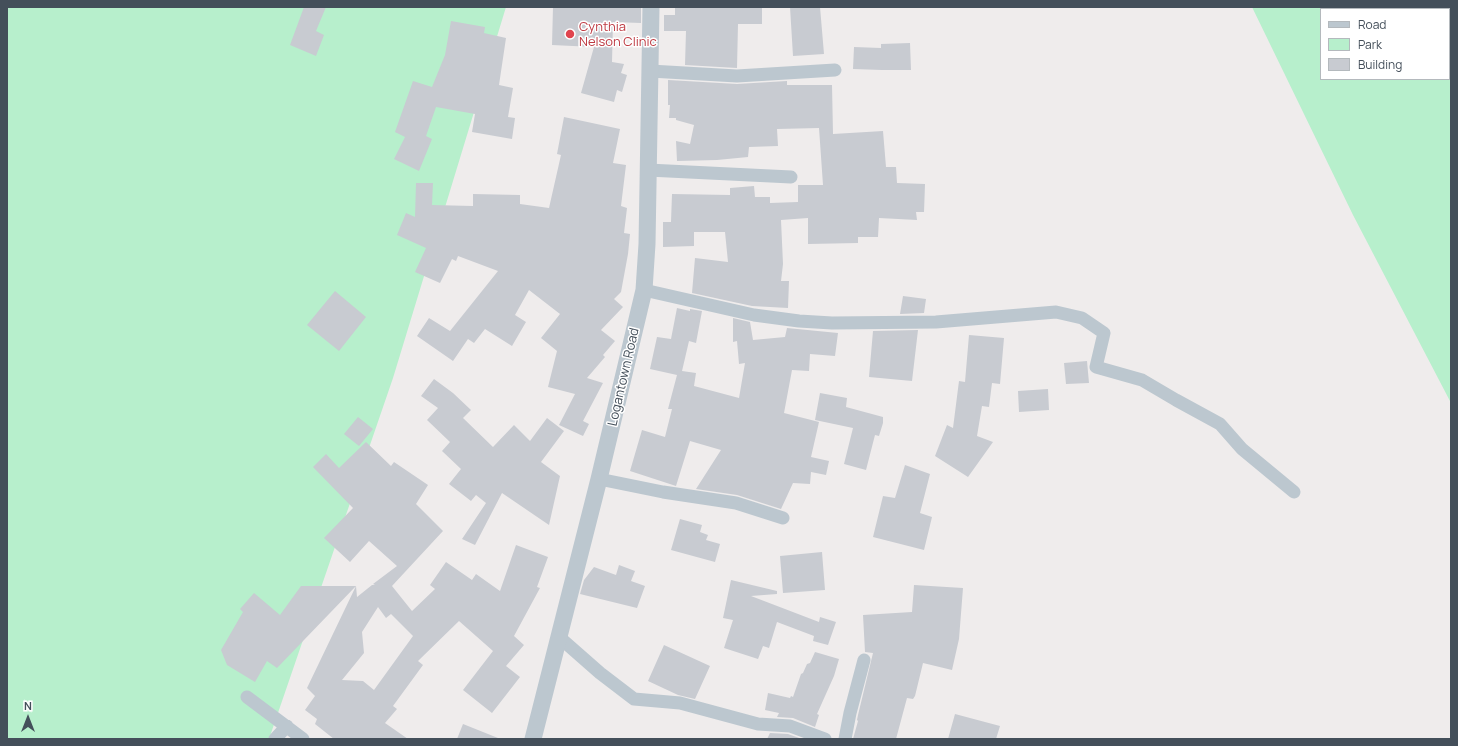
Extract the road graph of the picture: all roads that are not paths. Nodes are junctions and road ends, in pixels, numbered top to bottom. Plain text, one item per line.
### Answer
1 (651, 7) edge
2 (835, 70) dead end
3 (650, 72) junction
4 (648, 170) junction
5 (791, 177) dead end
6 (644, 290) junction
7 (600, 479) junction
8 (1294, 492) dead end
9 (782, 518) dead end
10 (559, 637) junction
11 (864, 660) dead end
12 (247, 697) dead end
13 (287, 726) junction
14 (275, 739) edge
15 (303, 739) edge
16 (533, 739) edge
17 (825, 739) edge
18 (845, 739) edge

1 - 3 street, Logantown Road
2 - 3 street
3 - 4 street, Logantown Road
4 - 5 street
4 - 6 street, Logantown Road
6 - 7 street, Logantown Road
6 - 8 street
7 - 9 street
7 - 10 street, Logantown Road
10 - 16 street, Logantown Road
10 - 17 street
11 - 18 street
12 - 13 street
13 - 14 street
13 - 15 street

